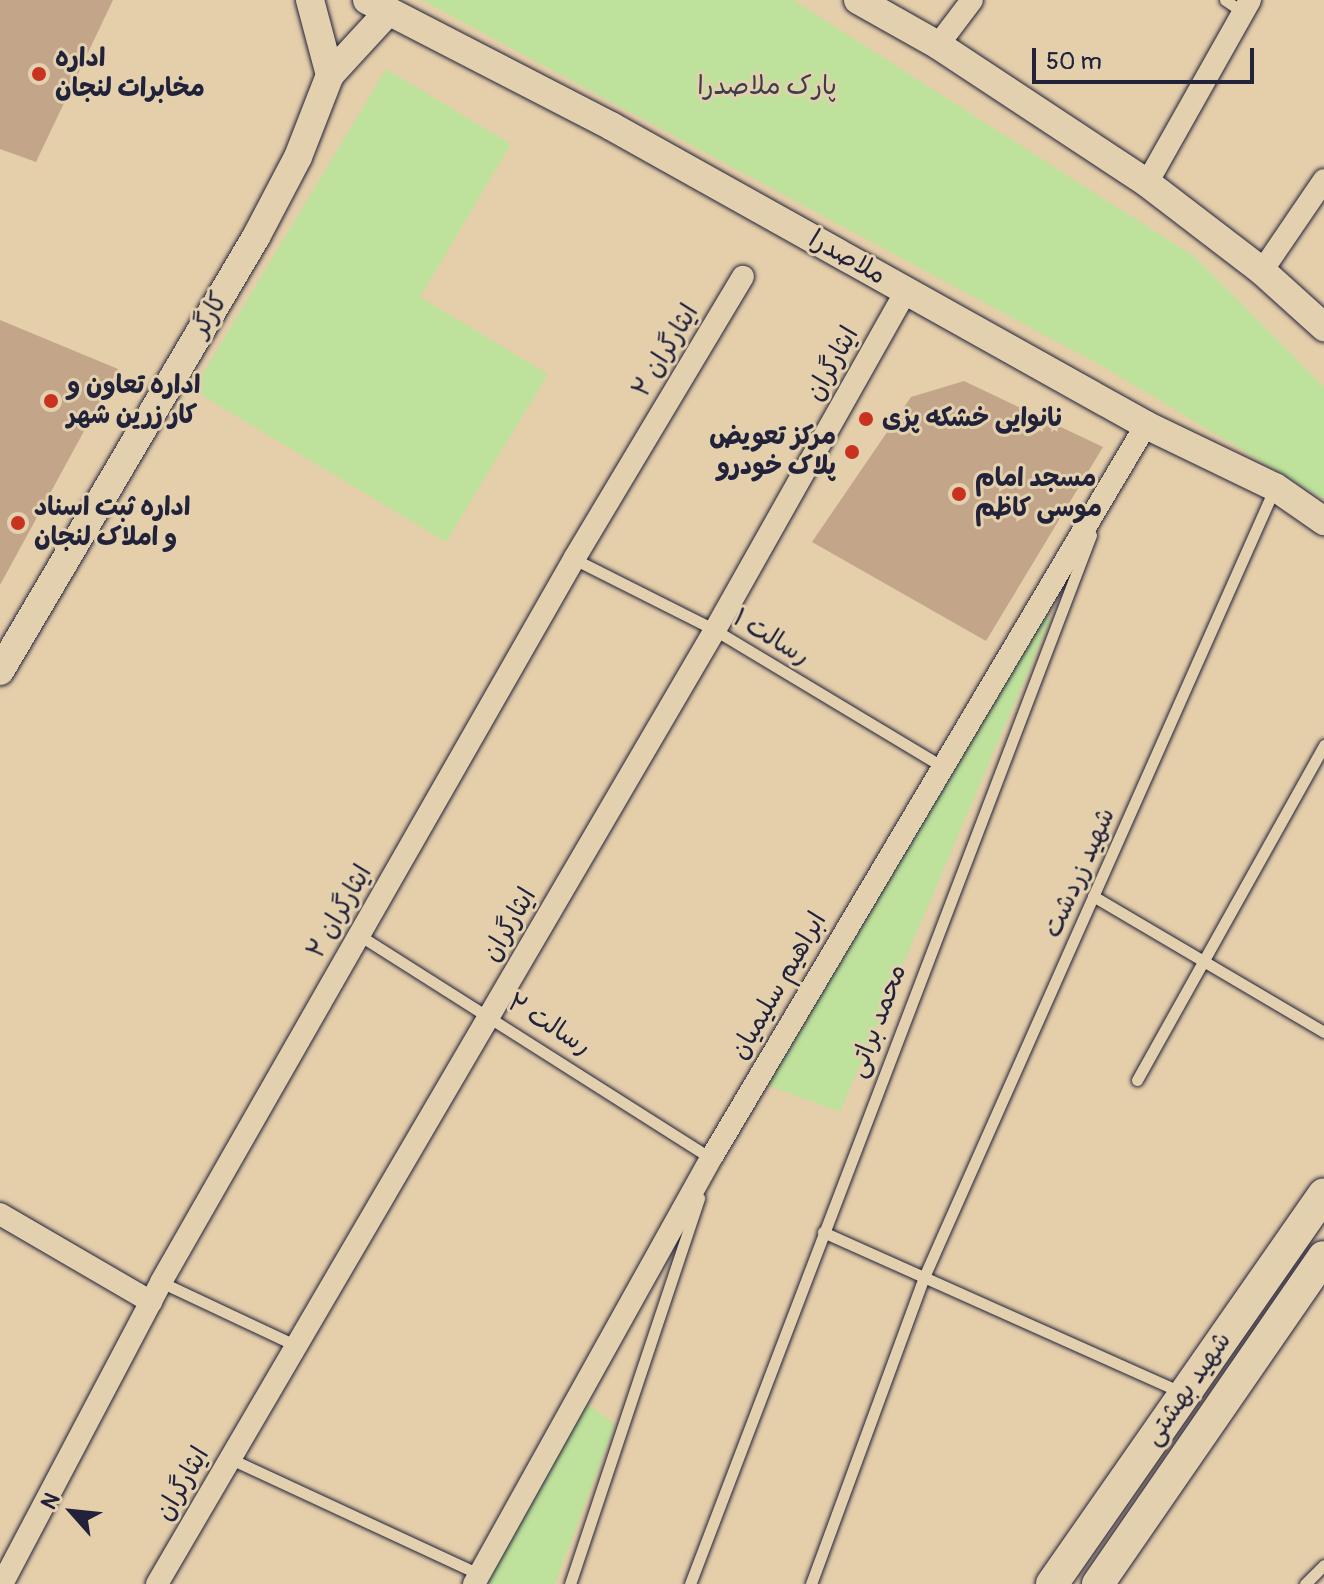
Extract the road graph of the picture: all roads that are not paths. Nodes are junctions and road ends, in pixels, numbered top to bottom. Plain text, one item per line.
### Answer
1 (310, 0) edge
2 (858, 0) edge
3 (972, 0) edge
4 (1240, 4) edge
5 (378, 6) edge
6 (938, 45) junction
7 (330, 75) junction
8 (1324, 180) edge
9 (1147, 183) junction
10 (1262, 271) junction
11 (743, 277) dead end
12 (906, 291) junction
13 (1324, 327) edge
14 (1146, 425) junction
15 (1114, 476) junction
16 (1275, 487) junction
17 (1324, 521) edge
18 (574, 559) junction
19 (715, 630) junction
20 (0, 671) edge
21 (1324, 745) edge
22 (940, 765) junction
23 (1093, 896) junction
24 (359, 935) junction
25 (1203, 960) junction
26 (490, 1015) junction
27 (1324, 1032) edge
28 (1137, 1080) dead end
29 (713, 1155) junction
30 (1324, 1194) edge
31 (0, 1214) edge
32 (823, 1232) junction
33 (1324, 1257) edge
34 (924, 1277) junction
35 (156, 1292) junction
36 (297, 1346) junction
37 (1185, 1394) junction
38 (1212, 1421) junction
39 (231, 1459) junction
40 (1324, 1565) edge
41 (476, 1579) edge
42 (2, 1584) edge
43 (157, 1584) edge
44 (570, 1584) edge
45 (690, 1584) edge
46 (811, 1584) edge
47 (1052, 1584) edge
48 (1098, 1584) edge
49 (1305, 1584) edge

1 - 7 street
2 - 6 street
3 - 6 street
4 - 9 street
5 - 7 street, کارگر
5 - 12 street, ملاصدرا
6 - 9 street
7 - 20 street, کارگر
8 - 10 street
9 - 10 street
10 - 13 street
11 - 18 street, ایثارگران ۲
12 - 14 street, ملاصدرا
12 - 19 street, ایثارگران
14 - 15 street, ابراهیم سلیمیان
14 - 16 street, ملاصدرا
15 - 22 street, ابراهیم سلیمیان
15 - 32 lane, محمد براتی
16 - 17 street, ملاصدرا
16 - 23 lane, شهید زردشت
18 - 19 lane, رسالت ۱
18 - 24 street, ایثارگران ۲
19 - 22 lane, رسالت ۱
19 - 26 street, ایثارگران
21 - 25 lane
22 - 29 street, ابراهیم سلیمیان
23 - 25 lane
23 - 34 lane, شهید زردشت
24 - 26 lane, رسالت ۲
24 - 35 street, ایثارگران ۲
25 - 27 lane
25 - 28 lane
26 - 29 lane, رسالت ۲
26 - 36 street, ایثارگران
29 - 41 street, ابراهیم سلیمیان
29 - 44 lane
30 - 37 main road, شهید بهشتی
31 - 35 street
32 - 34 lane
32 - 45 lane, محمد براتی
33 - 38 main road, شهید بهشتی
34 - 37 lane
34 - 46 lane, شهید زردشت
35 - 36 lane
35 - 42 street, ایثارگران ۲
36 - 39 street, ایثارگران
37 - 38 main road
37 - 47 main road, شهید بهشتی
38 - 48 main road, شهید بهشتی
39 - 41 lane
39 - 43 street, ایثارگران
40 - 49 lane

